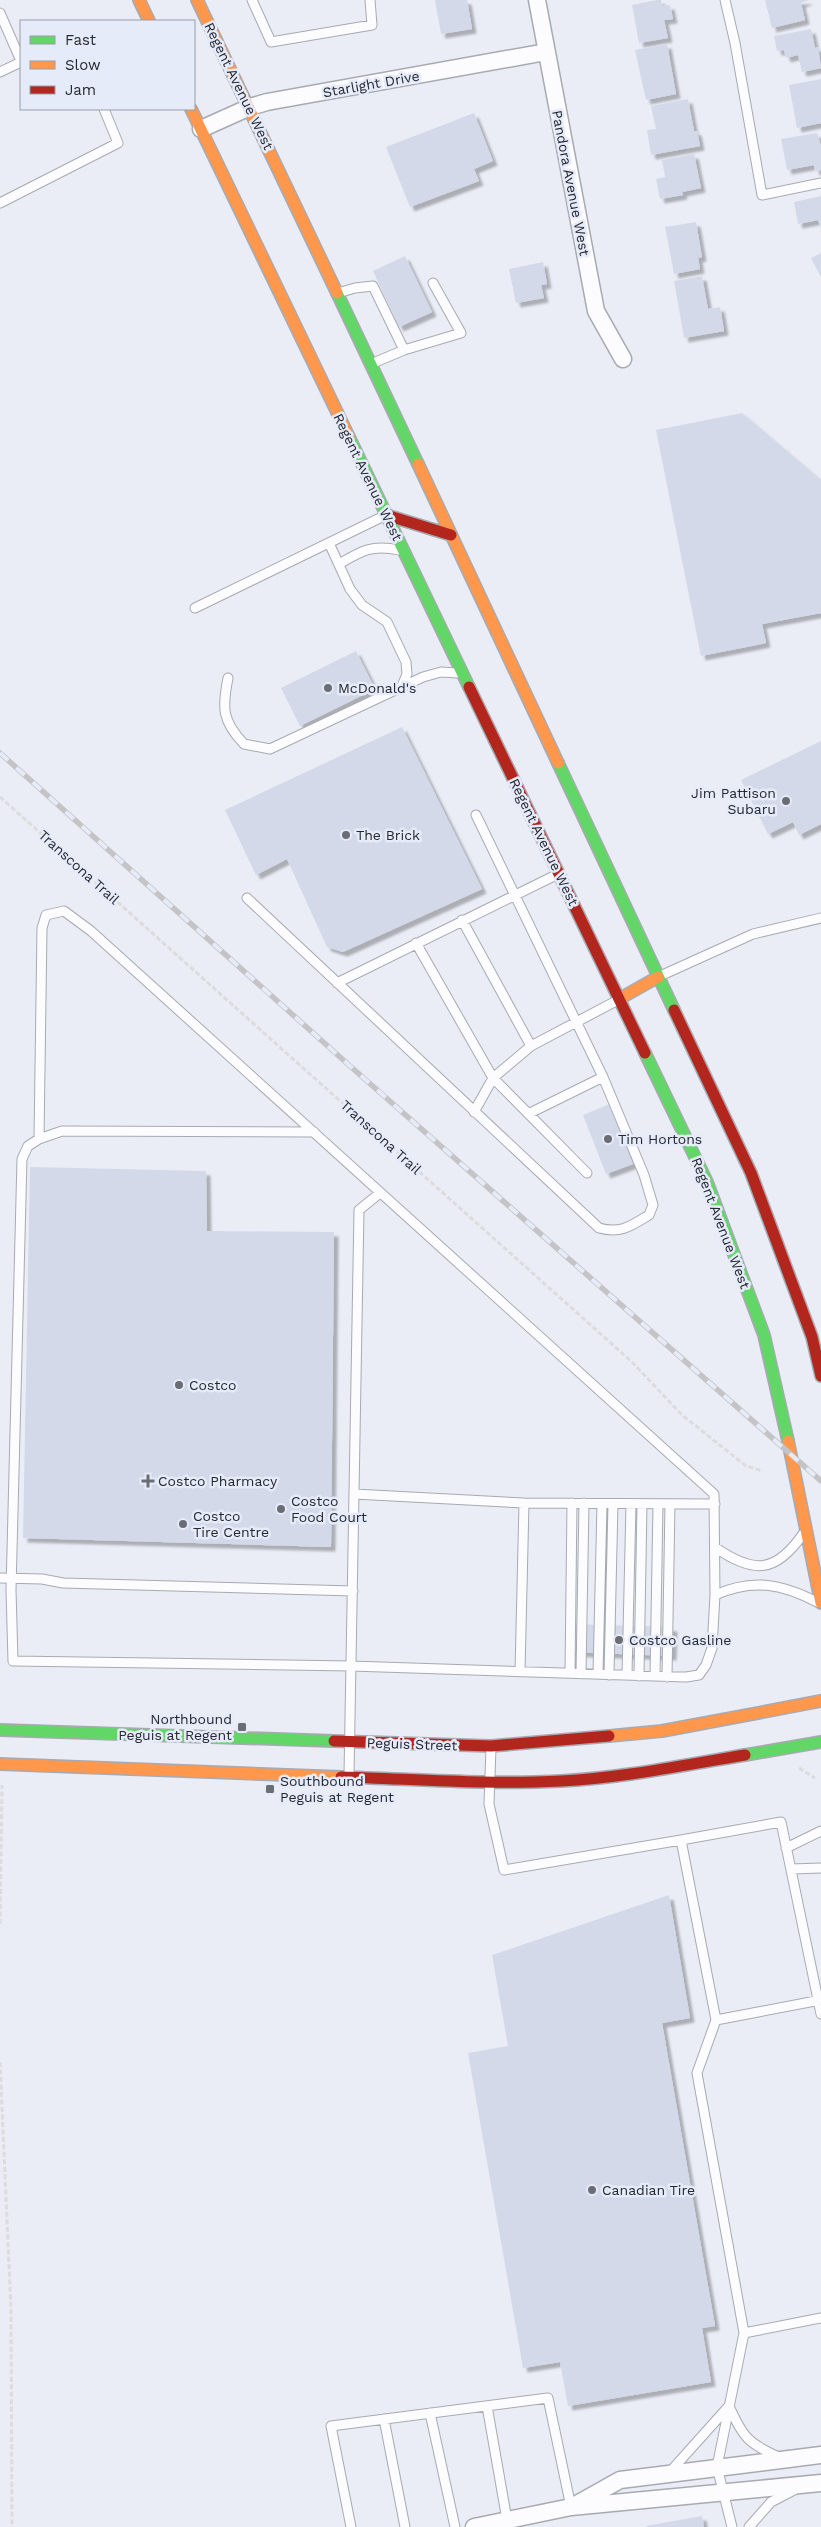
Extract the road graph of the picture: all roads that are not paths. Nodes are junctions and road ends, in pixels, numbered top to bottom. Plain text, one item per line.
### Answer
1 (139, 0) edge
2 (197, 0) edge
3 (252, 0) edge
4 (370, 0) edge
5 (537, 0) edge
6 (725, 0) edge
7 (0, 12) edge
8 (149, 20) edge
9 (546, 52) junction
10 (20, 59) edge
11 (20, 62) edge
12 (0, 72) edge
13 (250, 107) junction
14 (104, 110) edge
15 (191, 110) edge
16 (200, 129) junction
17 (821, 183) edge
18 (0, 203) edge
19 (434, 284) dead end
20 (337, 293) junction
21 (404, 350) junction
22 (623, 359) dead end
23 (371, 364) junction
24 (386, 515) junction
25 (451, 535) junction
26 (329, 543) junction
27 (404, 551) junction
28 (339, 564) junction
29 (195, 608) dead end
30 (463, 675) junction
31 (228, 678) dead end
32 (402, 686) junction
33 (476, 815) dead end
34 (558, 873) junction
35 (515, 894) junction
36 (247, 898) dead end
37 (821, 918) edge
38 (462, 920) junction
39 (416, 943) junction
40 (658, 977) junction
41 (336, 983) junction
42 (619, 999) junction
43 (575, 1022) junction
44 (531, 1046) junction
45 (603, 1077) junction
46 (493, 1078) junction
47 (474, 1112) junction
48 (530, 1113) junction
49 (314, 1132) junction
50 (39, 1139) junction
51 (587, 1173) dead end
52 (380, 1193) junction
53 (820, 1368) edge
54 (354, 1494) junction
55 (524, 1503) junction
56 (572, 1503) junction
57 (584, 1503) junction
58 (602, 1504) junction
59 (613, 1504) junction
60 (631, 1504) junction
61 (642, 1504) junction
62 (658, 1504) junction
63 (670, 1504) junction
64 (715, 1504) junction
65 (806, 1529) junction
66 (716, 1548) junction
67 (0, 1578) edge
68 (12, 1578) junction
69 (352, 1591) junction
70 (715, 1595) junction
71 (821, 1603) edge
72 (351, 1666) junction
73 (520, 1672) junction
74 (570, 1673) junction
75 (580, 1674) junction
76 (598, 1674) junction
77 (609, 1675) junction
78 (627, 1675) junction
79 (639, 1676) junction
80 (655, 1676) junction
81 (667, 1677) junction
82 (821, 1701) edge
83 (0, 1730) edge
84 (350, 1742) junction
85 (821, 1742) edge
86 (490, 1746) junction
87 (0, 1764) edge
88 (349, 1776) junction
89 (490, 1782) junction
90 (821, 1831) edge
91 (681, 1840) junction
92 (786, 1848) junction
93 (791, 1868) junction
94 (821, 1868) edge
95 (820, 2001) edge
96 (821, 2014) edge
97 (716, 2020) junction
98 (821, 2318) edge
99 (744, 2333) junction
100 (487, 2406) junction
101 (729, 2406) junction
102 (430, 2413) junction
103 (384, 2419) junction
104 (821, 2455) edge
105 (786, 2460) junction
106 (717, 2467) junction
107 (669, 2473) junction
108 (821, 2483) edge
109 (804, 2484) junction
110 (722, 2491) junction
111 (571, 2507) junction
112 (507, 2520) junction
113 (351, 2527) edge
114 (405, 2527) edge
115 (455, 2527) edge
116 (474, 2527) edge
117 (732, 2527) edge
118 (749, 2527) edge

1 - 8 main road
2 - 13 main road, Regent Avenue West
3 - 4 lane
5 - 9 street, Pandora Avenue West
6 - 17 lane
7 - 10 lane
9 - 13 street, Starlight Drive
9 - 22 street, Pandora Avenue West
11 - 12 lane
13 - 16 street, Starlight Drive
13 - 20 main road, Regent Avenue West
14 - 18 lane
15 - 16 main road, Regent Avenue West
16 - 24 main road, Regent Avenue West
19 - 21 lane
20 - 21 lane
20 - 23 main road, Regent Avenue West
21 - 23 lane
23 - 25 main road, Regent Avenue West
24 - 25 main road
24 - 26 lane
24 - 27 main road, Regent Avenue West
25 - 40 main road, Regent Avenue West
26 - 28 lane
26 - 29 lane
27 - 28 lane
27 - 30 main road, Regent Avenue West
28 - 32 lane
30 - 32 lane
30 - 34 main road, Regent Avenue West
31 - 32 lane
33 - 35 lane
34 - 35 lane
34 - 42 main road, Regent Avenue West
35 - 38 lane
35 - 43 lane
36 - 41 lane
37 - 40 lane
38 - 39 lane
38 - 44 lane
39 - 41 lane
39 - 46 lane
40 - 42 main road
40 - 53 main road, Regent Avenue West
41 - 47 lane
42 - 43 lane
42 - 65 main road, Regent Avenue West
43 - 44 lane
43 - 45 lane
44 - 46 lane
45 - 47 lane
45 - 48 lane
46 - 47 lane
46 - 48 lane
48 - 51 lane
49 - 50 lane
49 - 50 lane
49 - 52 lane
50 - 68 lane
52 - 54 lane
52 - 64 lane
54 - 55 lane
54 - 69 lane
55 - 56 lane
55 - 73 lane
56 - 57 lane
56 - 74 lane
57 - 58 lane
57 - 75 lane
58 - 59 lane
58 - 76 lane
59 - 60 lane
59 - 77 lane
60 - 61 lane
60 - 78 lane
61 - 62 lane
61 - 79 lane
62 - 63 lane
62 - 80 lane
63 - 64 lane
63 - 81 lane
64 - 66 lane
65 - 66 lane
65 - 71 main road, Regent Avenue West
66 - 70 lane
67 - 68 lane
68 - 69 lane
68 - 72 lane
69 - 72 lane
70 - 71 lane
70 - 81 lane
72 - 73 lane
72 - 84 lane
73 - 74 lane
74 - 75 lane
75 - 76 lane
76 - 77 lane
77 - 78 lane
78 - 79 lane
79 - 80 lane
80 - 81 lane
82 - 86 main road, Peguis Street
83 - 84 main road, Peguis Street
84 - 86 main road, Peguis Street
84 - 88 lane
85 - 89 main road
86 - 89 lane
87 - 88 main road
88 - 89 main road
89 - 91 lane
90 - 92 lane
91 - 92 lane
91 - 97 lane
92 - 93 lane
93 - 94 lane
93 - 95 lane
95 - 96 lane
95 - 97 lane
97 - 99 lane
98 - 99 lane
99 - 101 lane
100 - 102 lane
100 - 111 lane
100 - 112 lane
101 - 105 lane
101 - 106 lane
101 - 107 lane
102 - 103 lane
102 - 115 lane
103 - 113 lane
103 - 114 lane
104 - 105 street
105 - 106 street
106 - 107 street
106 - 110 lane
107 - 111 street
108 - 109 street
109 - 110 street
109 - 118 lane
110 - 111 street
110 - 117 lane
111 - 112 street
112 - 116 street

